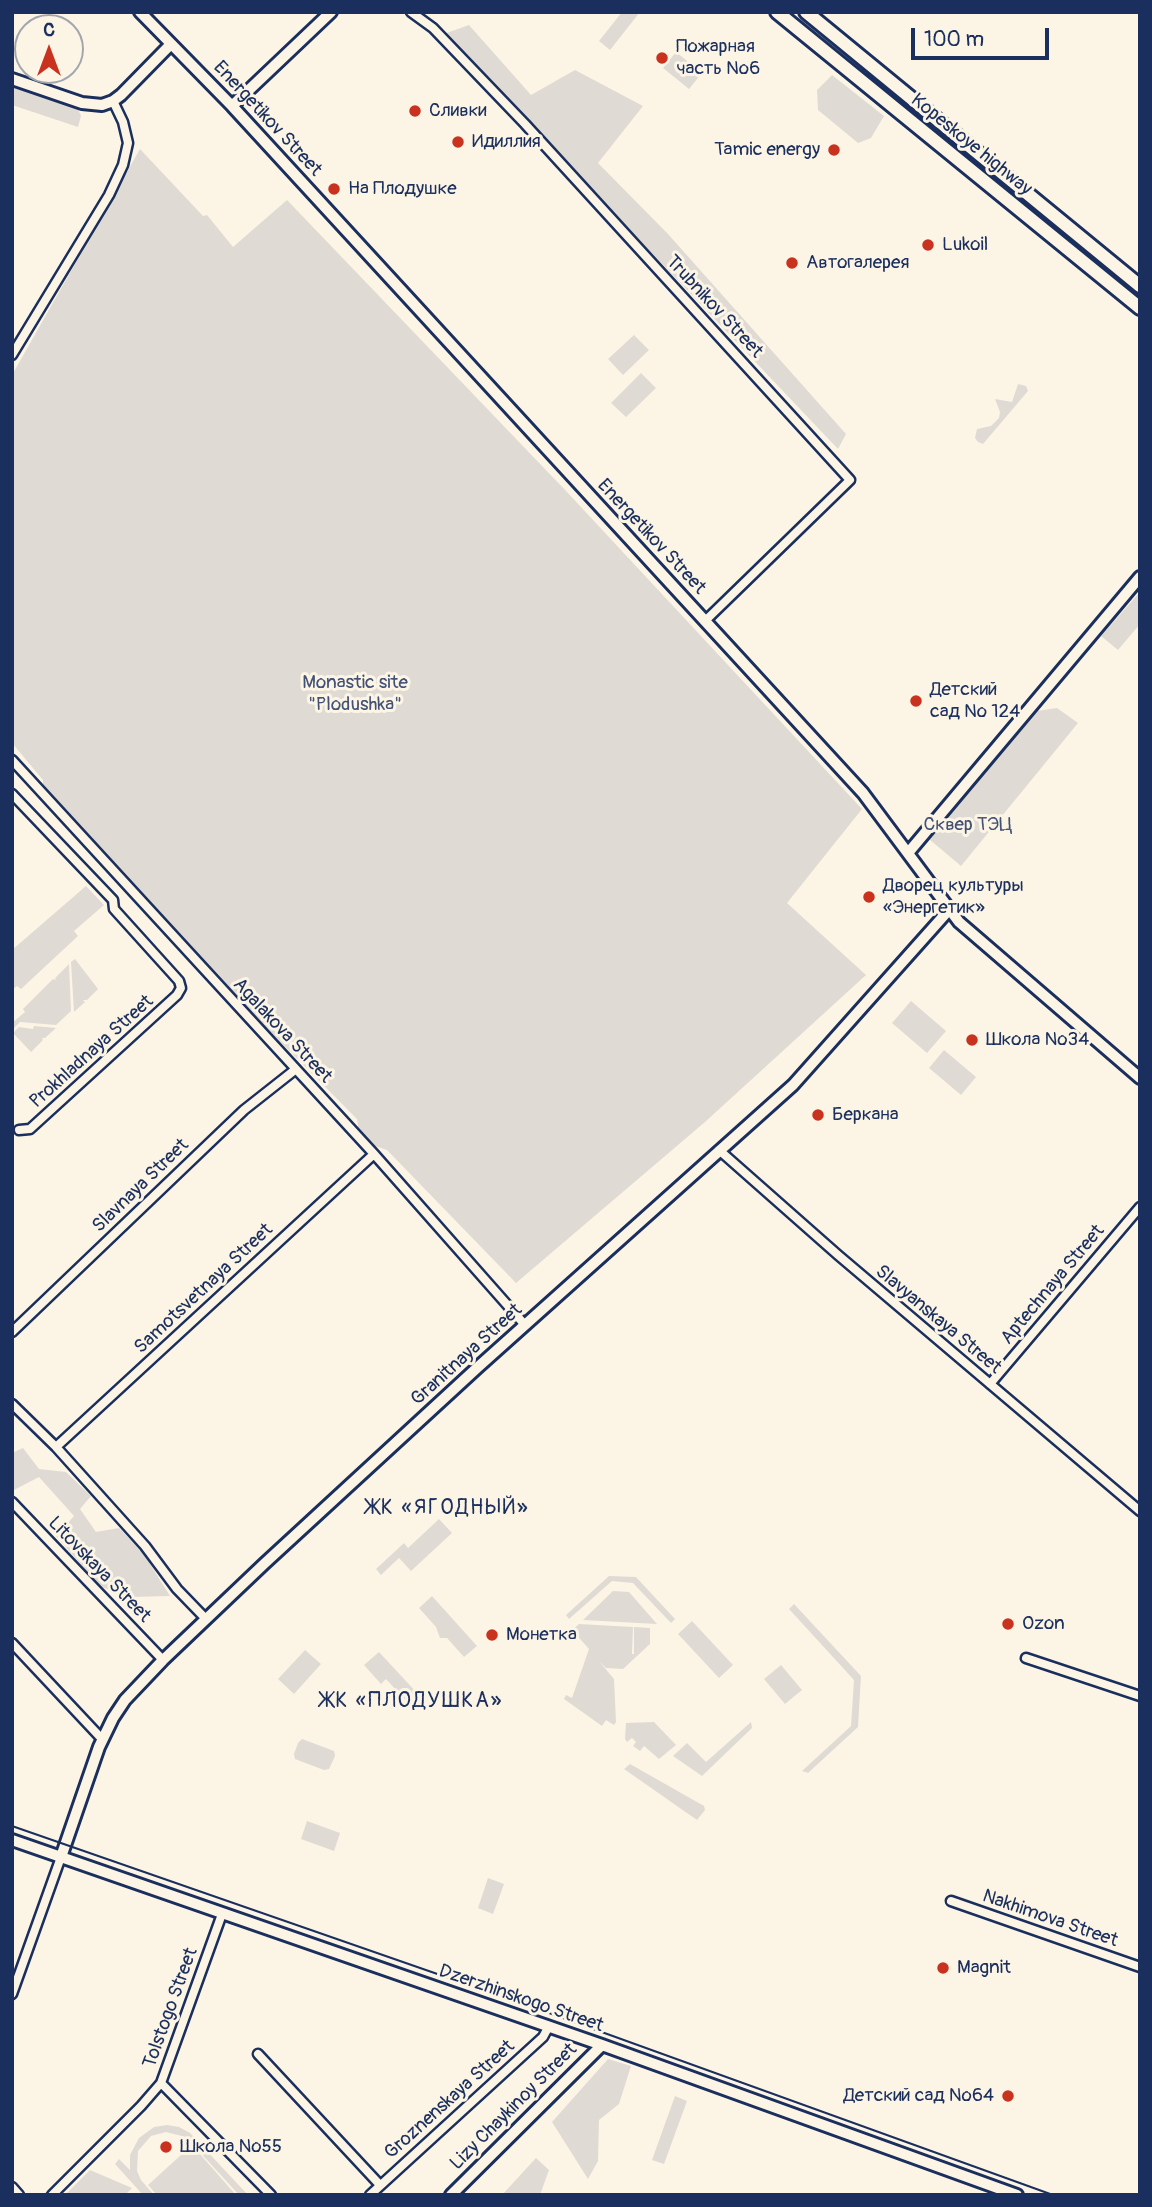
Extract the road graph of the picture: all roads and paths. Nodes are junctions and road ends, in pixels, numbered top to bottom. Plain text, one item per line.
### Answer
1 (140, 12) edge
2 (331, 12) edge
3 (411, 12) edge
4 (777, 12) edge
5 (811, 17) edge
6 (805, 36) junction
7 (171, 44) junction
8 (12, 79) edge
9 (113, 102) junction
10 (232, 106) junction
11 (1140, 286) edge
12 (1140, 308) edge
13 (12, 355) edge
14 (1140, 577) edge
15 (705, 621) junction
16 (14, 765) edge
17 (12, 794) edge
18 (908, 853) junction
19 (948, 911) junction
20 (296, 1069) junction
21 (1140, 1078) edge
22 (19, 1130) dead end
23 (719, 1150) junction
24 (374, 1154) junction
25 (1140, 1207) edge
26 (525, 1325) junction
27 (12, 1332) edge
28 (990, 1384) junction
29 (12, 1404) edge
30 (55, 1447) junction
31 (12, 1502) edge
32 (1140, 1511) edge
33 (206, 1619) junction
34 (12, 1643) edge
35 (1026, 1658) dead end
36 (163, 1660) junction
37 (1140, 1696) edge
38 (102, 1739) junction
39 (12, 1840) edge
40 (61, 1857) junction
41 (951, 1901) dead end
42 (222, 1914) junction
43 (1140, 1967) edge
44 (12, 1994) edge
45 (549, 2026) junction
46 (602, 2045) junction
47 (258, 2054) dead end
48 (162, 2083) junction
49 (380, 2185) junction
50 (12, 2187) edge
51 (19, 2195) edge
52 (52, 2195) edge
53 (271, 2195) edge
54 (370, 2195) edge
55 (451, 2195) edge
56 (1017, 2195) edge

1 - 7 street, Energetikov Street
2 - 10 street
3 - 15 street, Trubnikov Street
4 - 6 main road, Kopeskoye highway
5 - 6 main road
5 - 11 main road, Kopeskoye highway
6 - 12 main road, Kopeskoye highway
7 - 9 street
7 - 10 street, Energetikov Street
8 - 9 street
9 - 13 street
10 - 15 street, Energetikov Street
14 - 18 street
15 - 18 street, Energetikov Street
16 - 20 street, Agalakova Street
17 - 22 street, Prokhladnaya Street
18 - 19 street, Energetikov Street
19 - 21 street, Energetikov Street
19 - 23 street, Granitnaya Street
20 - 24 street, Agalakova Street
20 - 27 street, Slavnaya Street
23 - 26 street, Granitnaya Street
23 - 28 street, Slavyanskaya Street
24 - 26 street, Agalakova Street
24 - 30 street, Samotsvetnaya Street
25 - 28 street, Aptechnaya Street
26 - 33 street, Granitnaya Street
28 - 32 street, Slavyanskaya Street
29 - 30 street
30 - 33 street
31 - 36 street, Litovskaya Street
33 - 36 street, Granitnaya Street
34 - 38 street
35 - 37 street
36 - 38 street, Granitnaya Street
38 - 40 street, Granitnaya Street
39 - 40 street, Dzerzhinskogo Street
40 - 42 street, Dzerzhinskogo Street
40 - 44 street
41 - 43 street, Nakhimova Street
42 - 45 street, Dzerzhinskogo Street
42 - 48 street, Tolstogo Street
45 - 46 street, Dzerzhinskogo Street
45 - 49 street, Groznenskaya Street
46 - 55 street, Lizy Chaykinoy Street
46 - 56 street, Dzerzhinskogo Street
47 - 49 street
48 - 52 street, Tolstogo Street
48 - 53 street
49 - 54 street, Groznenskaya Street
50 - 51 street

